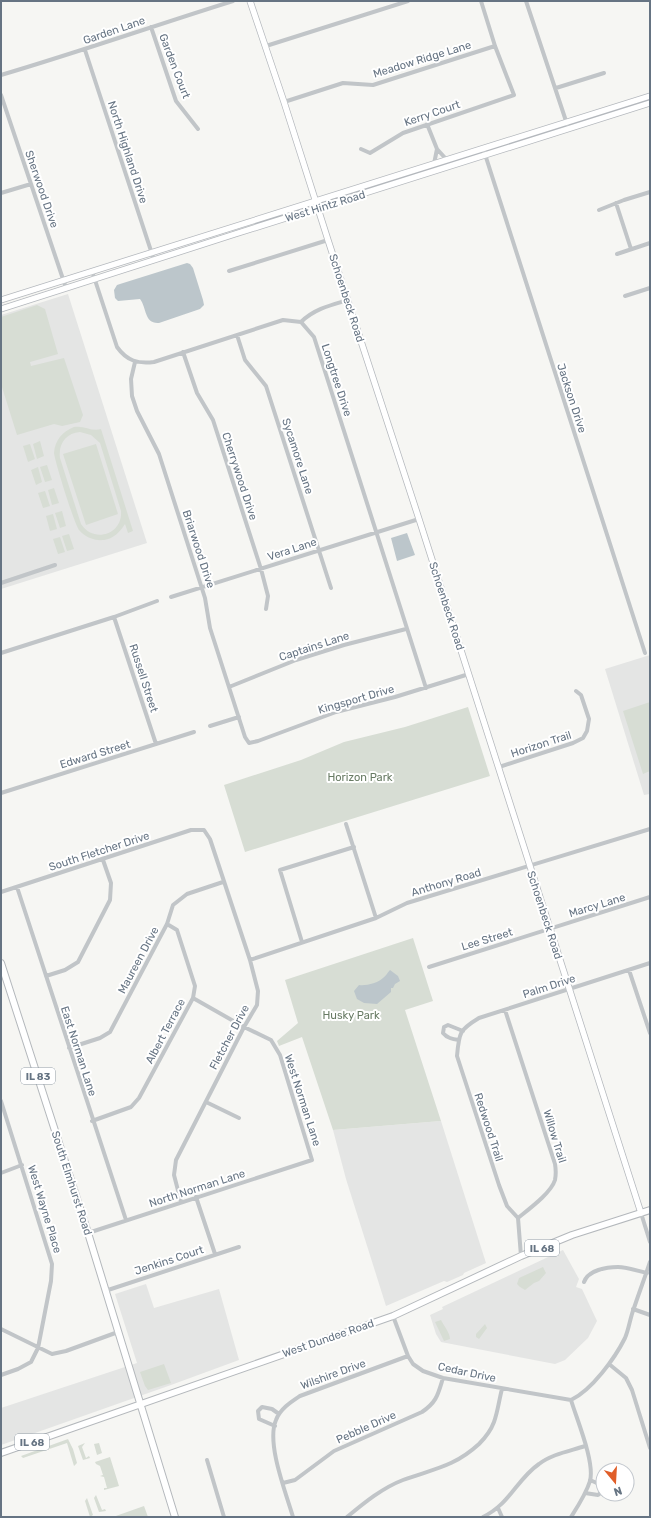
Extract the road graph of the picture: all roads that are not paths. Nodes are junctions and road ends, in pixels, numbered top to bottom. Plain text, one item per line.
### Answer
1 (234, 1) edge
2 (250, 1) edge
3 (408, 1) edge
4 (481, 1) edge
5 (526, 1) edge
6 (151, 27) junction
7 (266, 46) junction
8 (495, 46) junction
9 (85, 50) junction
10 (604, 73) dead end
11 (1, 75) edge
12 (556, 88) junction
13 (1, 95) edge
14 (650, 96) edge
15 (284, 102) junction
16 (650, 103) edge
17 (567, 122) junction
18 (427, 124) junction
19 (198, 129) dead end
20 (569, 129) junction
21 (483, 148) junction
22 (360, 149) dead end
23 (437, 149) junction
24 (485, 155) junction
25 (447, 160) junction
26 (434, 164) junction
27 (31, 184) junction
28 (650, 192) edge
29 (1, 193) edge
30 (315, 201) junction
31 (616, 203) junction
32 (318, 208) junction
33 (599, 210) dead end
34 (328, 240) junction
35 (650, 243) edge
36 (631, 249) junction
37 (152, 252) junction
38 (617, 254) dead end
39 (154, 260) junction
40 (92, 271) junction
41 (229, 271) dead end
42 (94, 279) junction
43 (64, 280) junction
44 (66, 288) junction
45 (650, 288) edge
46 (625, 296) dead end
47 (1, 300) edge
48 (348, 300) junction
49 (1, 309) edge
50 (301, 322) junction
51 (237, 335) junction
52 (184, 352) junction
53 (135, 362) junction
54 (419, 519) junction
55 (377, 532) junction
56 (318, 550) junction
57 (55, 565) dead end
58 (260, 569) junction
59 (1, 582) edge
60 (202, 588) junction
61 (331, 588) dead end
62 (171, 597) dead end
63 (157, 601) dead end
64 (266, 609) dead end
65 (114, 617) junction
66 (406, 629) junction
67 (1, 653) edge
68 (645, 653) dead end
69 (469, 674) junction
70 (229, 687) junction
71 (426, 688) junction
72 (576, 691) dead end
73 (239, 717) junction
74 (210, 726) dead end
75 (194, 732) dead end
76 (249, 743) joint
77 (156, 744) junction
78 (499, 767) junction
79 (1, 793) edge
80 (346, 824) dead end
81 (650, 829) edge
82 (204, 830) joint
83 (354, 847) junction
84 (103, 860) junction
85 (529, 866) junction
86 (223, 882) junction
87 (17, 887) junction
88 (1, 892) edge
89 (650, 898) edge
90 (376, 918) junction
91 (167, 924) junction
92 (550, 929) junction
93 (302, 942) junction
94 (250, 960) junction
95 (1, 963) edge
96 (650, 963) edge
97 (429, 967) dead end
98 (629, 970) junction
99 (46, 976) junction
100 (569, 990) junction
101 (193, 998) junction
102 (505, 1010) junction
103 (244, 1027) junction
104 (463, 1031) junction
105 (650, 1033) edge
106 (459, 1038) junction
107 (69, 1048) junction
108 (1, 1101) edge
109 (206, 1102) junction
110 (239, 1118) dead end
111 (92, 1121) junction
112 (312, 1160) joint
113 (22, 1165) junction
114 (1, 1173) edge
115 (196, 1197) junction
116 (181, 1202) junction
117 (650, 1210) edge
118 (641, 1213) junction
119 (518, 1218) junction
120 (126, 1220) junction
121 (88, 1233) junction
122 (650, 1242) edge
123 (239, 1247) dead end
124 (215, 1254) junction
125 (521, 1256) junction
126 (650, 1262) edge
127 (646, 1273) junction
128 (584, 1282) dead end
129 (105, 1291) junction
130 (633, 1309) junction
131 (650, 1315) edge
132 (393, 1316) junction
133 (1, 1329) edge
134 (118, 1332) junction
135 (38, 1348) junction
136 (408, 1356) junction
137 (609, 1364) junction
138 (1, 1375) edge
139 (443, 1378) junction
140 (502, 1389) junction
141 (571, 1400) junction
142 (140, 1404) junction
143 (280, 1414) junction
144 (274, 1426) junction
145 (585, 1446) junction
146 (650, 1448) edge
147 (1, 1453) edge
148 (207, 1460) dead end
149 (590, 1480) junction
150 (595, 1482) edge
151 (283, 1483) junction
152 (585, 1493) junction
153 (595, 1495) edge
154 (498, 1508) junction
155 (486, 1516) edge
156 (175, 1517) edge
157 (224, 1517) edge
158 (293, 1517) edge
159 (347, 1517) edge
160 (502, 1517) edge
161 (571, 1517) edge

1 - 6 street, Garden Lane
2 - 7 main road, Schoenbeck Road
3 - 7 street
4 - 8 street
5 - 12 street
6 - 9 street, Garden Lane
6 - 19 street, Garden Court
7 - 15 main road, Schoenbeck Road
8 - 15 street, Meadow Ridge Lane
8 - 18 street, Kerry Court
9 - 11 street, Garden Lane
9 - 37 street, North Highland Drive
10 - 12 street
12 - 17 street
13 - 27 street, Sherwood Drive
14 - 17 main road, West Hintz Road
15 - 30 main road, Schoenbeck Road
16 - 20 main road, West Hintz Road
17 - 20 street
17 - 21 main road, West Hintz Road
18 - 22 street, Kerry Court
18 - 23 street
20 - 24 main road, West Hintz Road
21 - 24 street, Jackson Drive
21 - 25 main road, West Hintz Road
23 - 25 street
23 - 26 street
24 - 32 main road, West Hintz Road
24 - 68 street, Jackson Drive
25 - 26 main road, West Hintz Road
26 - 30 main road, West Hintz Road
27 - 29 street
27 - 43 street, Sherwood Drive
28 - 31 street
30 - 32 main road, Schoenbeck Road
30 - 37 main road, West Hintz Road
31 - 33 street
31 - 36 street
32 - 34 main road, Schoenbeck Road
32 - 39 main road, West Hintz Road
34 - 41 street
34 - 48 main road, Schoenbeck Road
35 - 36 street
36 - 38 street
37 - 39 street, North Highland Drive
37 - 40 main road, West Hintz Road
39 - 42 main road, West Hintz Road
40 - 42 street
40 - 43 main road, West Hintz Road
42 - 44 main road, West Hintz Road
42 - 53 street
43 - 44 street, Sherwood Drive
43 - 47 main road, West Hintz Road
44 - 49 main road, West Hintz Road
45 - 46 street
48 - 50 street
48 - 54 main road, Schoenbeck Road
50 - 51 street
50 - 55 street, Longtree Drive
51 - 52 street
51 - 56 street, Sycamore Lane
52 - 53 street
52 - 58 street, Cherrywood Drive
53 - 60 street, Briarwood Drive
54 - 55 street, Vera Lane
54 - 69 main road, Schoenbeck Road
55 - 56 street, Vera Lane
55 - 66 street, Longtree Drive
56 - 58 street, Vera Lane
56 - 61 street, Sycamore Lane
57 - 59 street
58 - 60 street, Vera Lane
58 - 64 street, Cherrywood Drive
60 - 62 street, Vera Lane
60 - 70 street, Briarwood Drive
63 - 65 street
65 - 67 street
65 - 77 street, Russell Street
66 - 70 street, Captains Lane
66 - 71 street, Longtree Drive
69 - 71 street, Kingsport Drive
69 - 78 main road, Schoenbeck Road
70 - 73 street, Briarwood Drive
71 - 76 street, Kingsport Drive
72 - 78 street, Horizon Trail
73 - 74 street
73 - 76 street, Briarwood Drive
75 - 77 street, Edward Street
77 - 79 street, Edward Street
78 - 85 main road, Schoenbeck Road
80 - 83 street
81 - 85 street, Anthony Road
82 - 84 street, South Fletcher Drive
82 - 86 street, Fletcher Drive
83 - 90 street
83 - 93 street
84 - 87 street, South Fletcher Drive
84 - 99 street
85 - 90 street, Anthony Road
85 - 92 main road, Schoenbeck Road
86 - 91 street, Maureen Drive
86 - 94 street, Fletcher Drive
87 - 88 street, South Fletcher Drive
87 - 99 street, East Norman Lane
89 - 92 street, Marcy Lane
90 - 93 street, Anthony Road
91 - 101 street, Albert Terrace
91 - 107 street, Maureen Drive
92 - 97 street, Lee Street
92 - 100 main road, Schoenbeck Road
93 - 94 street, Anthony Road
94 - 103 street, Fletcher Drive
95 - 121 main road, South Elmhurst Road / IL 83
96 - 98 street, Palm Drive
98 - 100 street, Palm Drive
98 - 105 street
99 - 107 street, East Norman Lane
100 - 102 street, Palm Drive
100 - 118 main road, Schoenbeck Road
101 - 103 street, West Norman Lane
101 - 111 street, Albert Terrace
102 - 104 street, Palm Drive
102 - 119 street, Willow Trail
103 - 109 street, Fletcher Drive
103 - 112 street, West Norman Lane
104 - 106 street, Palm Drive
104 - 106 street
106 - 119 street, Redwood Trail
107 - 111 street, East Norman Lane
108 - 113 street, West Wayne Place
109 - 110 street
109 - 116 street, Fletcher Drive
111 - 120 street, East Norman Lane
112 - 115 street, North Norman Lane
113 - 114 street
113 - 135 street, West Wayne Place
115 - 116 street, North Norman Lane
115 - 124 street
116 - 120 street, North Norman Lane
117 - 118 main road, West Dundee Road / IL 68
118 - 122 street
118 - 125 main road, West Dundee Road / IL 68
119 - 125 street
120 - 121 street, North Norman Lane
121 - 129 main road, South Elmhurst Road / IL 83
123 - 124 street, Jenkins Court
124 - 129 street, Jenkins Court
125 - 132 main road, West Dundee Road / IL 68
126 - 127 street
127 - 128 street
127 - 130 street
129 - 134 main road, South Elmhurst Road / IL 83
130 - 131 street
130 - 137 street
132 - 136 street, Cedar Drive
132 - 142 main road, West Dundee Road / IL 68
133 - 135 street
134 - 135 street
134 - 142 main road, South Elmhurst Road / IL 83
135 - 138 street
136 - 139 street, Cedar Drive
136 - 143 street, Wilshire Drive
137 - 141 street
137 - 146 street
139 - 140 street, Cedar Drive
139 - 151 street, Pebble Drive
140 - 141 street, Cedar Drive
140 - 159 street
141 - 145 street
142 - 147 main road, West Dundee Road / IL 68
142 - 156 main road, IL 83
143 - 144 street, Wilshire Drive
143 - 144 street
144 - 151 street, Wilshire Drive
145 - 149 street
145 - 154 street
148 - 157 street
149 - 150 street
149 - 152 street
151 - 158 street, Wilshire Drive
152 - 153 street
152 - 161 street
154 - 155 street
154 - 160 street

